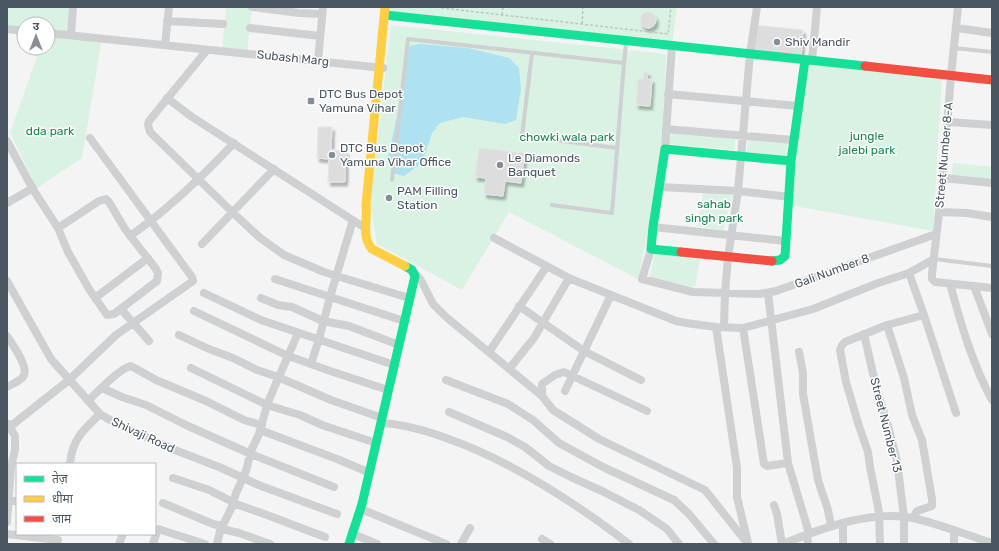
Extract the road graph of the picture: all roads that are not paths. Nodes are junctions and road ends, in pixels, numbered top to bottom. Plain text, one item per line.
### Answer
1 (73, 7) edge
2 (169, 7) edge
3 (252, 7) edge
4 (757, 7) edge
5 (818, 7) edge
6 (958, 7) edge
7 (322, 10) edge
8 (387, 11) edge
9 (167, 21) junction
10 (223, 24) dead end
11 (250, 28) dead end
12 (957, 28) junction
13 (56, 33) edge
14 (992, 33) edge
15 (71, 35) junction
16 (320, 36) junction
17 (626, 40) junction
18 (165, 45) junction
19 (672, 45) junction
20 (954, 48) junction
21 (206, 50) junction
22 (992, 52) edge
23 (532, 53) junction
24 (750, 54) junction
25 (809, 60) junction
26 (318, 61) junction
27 (624, 63) junction
28 (382, 68) junction
29 (951, 75) junction
30 (992, 80) edge
31 (668, 94) junction
32 (167, 98) junction
33 (745, 101) junction
34 (798, 106) junction
35 (948, 122) junction
36 (992, 125) edge
37 (666, 129) junction
38 (743, 135) junction
39 (90, 138) dead end
40 (794, 140) junction
41 (7, 142) edge
42 (234, 143) junction
43 (618, 148) junction
44 (665, 149) junction
45 (741, 157) junction
46 (791, 161) junction
47 (274, 169) junction
48 (943, 178) junction
49 (199, 180) junction
50 (392, 180) dead end
51 (992, 183) edge
52 (660, 186) junction
53 (33, 188) junction
54 (738, 191) junction
55 (790, 197) junction
56 (7, 203) edge
57 (552, 205) dead end
58 (939, 212) junction
59 (233, 213) junction
60 (992, 216) edge
61 (353, 220) junction
62 (151, 221) junction
63 (653, 227) junction
64 (58, 228) junction
65 (365, 228) junction
66 (936, 234) junction
67 (730, 235) junction
68 (130, 236) junction
69 (494, 238) dead end
70 (786, 241) junction
71 (202, 244) dead end
72 (651, 250) junction
73 (728, 257) junction
74 (148, 258) junction
75 (934, 259) junction
76 (547, 266) junction
77 (992, 266) edge
78 (909, 273) junction
79 (415, 274) junction
80 (336, 276) junction
81 (569, 278) junction
82 (275, 279) dead end
83 (7, 281) edge
84 (950, 284) junction
85 (974, 286) junction
86 (992, 288) edge
87 (204, 293) dead end
88 (725, 293) junction
89 (768, 293) junction
90 (611, 295) junction
91 (330, 297) junction
92 (95, 298) junction
93 (261, 298) dead end
94 (409, 298) junction
95 (519, 306) junction
96 (121, 309) junction
97 (194, 311) dead end
98 (924, 314) junction
99 (323, 321) junction
100 (404, 321) junction
101 (771, 321) junction
102 (133, 322) junction
103 (543, 323) junction
104 (887, 326) junction
105 (720, 327) junction
106 (743, 328) junction
107 (298, 333) junction
108 (864, 334) junction
109 (992, 334) edge
110 (179, 335) dead end
111 (7, 336) edge
112 (319, 339) junction
113 (149, 341) dead end
114 (399, 345) junction
115 (584, 351) junction
116 (489, 352) junction
117 (799, 352) dead end
118 (289, 356) junction
119 (311, 364) junction
120 (394, 365) junction
121 (191, 368) dead end
122 (509, 369) junction
123 (572, 375) junction
124 (278, 378) junction
125 (69, 380) junction
126 (446, 380) dead end
127 (641, 380) dead end
128 (7, 387) edge
129 (102, 388) junction
130 (388, 390) junction
131 (565, 391) dead end
132 (542, 396) junction
133 (992, 400) edge
134 (88, 401) junction
135 (267, 405) junction
136 (648, 410) dead end
137 (449, 412) dead end
138 (956, 413) dead end
139 (100, 414) junction
140 (382, 420) junction
141 (8, 426) edge
142 (261, 428) junction
143 (376, 443) junction
144 (251, 454) junction
145 (70, 463) edge
146 (788, 463) junction
147 (370, 473) junction
148 (173, 478) dead end
149 (243, 478) junction
150 (334, 487) dead end
151 (11, 500) edge
152 (162, 503) dead end
153 (233, 503) junction
154 (774, 505) dead end
155 (361, 509) junction
156 (337, 514) dead end
157 (879, 517) junction
158 (904, 517) junction
159 (913, 518) junction
160 (7, 522) edge
161 (843, 523) junction
162 (831, 526) junction
163 (222, 528) junction
164 (470, 528) dead end
165 (954, 531) junction
166 (7, 534) edge
167 (352, 534) junction
168 (808, 534) junction
169 (124, 535) edge
170 (325, 537) dead end
171 (542, 539) dead end
172 (59, 540) edge
173 (465, 543) edge
174 (992, 543) edge
175 (119, 544) edge
176 (153, 544) edge
177 (205, 544) edge
178 (217, 544) edge
179 (270, 544) edge
180 (349, 544) edge
181 (377, 544) edge
182 (446, 544) edge
183 (550, 544) edge
184 (629, 544) edge
185 (679, 544) edge
186 (714, 544) edge
187 (748, 544) edge
188 (783, 544) edge
189 (808, 544) edge
190 (843, 544) edge
191 (880, 544) edge
192 (904, 544) edge
193 (954, 544) edge

1 - 15 street
2 - 9 street
3 - 7 street
4 - 24 street
5 - 25 street
6 - 12 street, Street Number 8-A
7 - 16 street
8 - 17 street
8 - 28 street
9 - 10 street
9 - 18 street
11 - 16 street
12 - 14 street
12 - 20 street, Street Number 8-A
13 - 15 street, Subash Marg
15 - 18 street, Subash Marg
16 - 26 street
17 - 19 street
17 - 27 lane
18 - 21 street, Subash Marg
19 - 24 street
19 - 31 street
20 - 22 lane
20 - 29 street, Street Number 8-A
21 - 26 street, Subash Marg
21 - 32 street
23 - 27 lane
23 - 43 lane
23 - 50 lane
24 - 25 street
24 - 33 street
25 - 29 street
25 - 34 street
26 - 28 street, Subash Marg
27 - 43 lane
28 - 65 street
29 - 30 street
29 - 35 street, Street Number 8-A
31 - 33 street
31 - 37 street
32 - 42 street
32 - 49 street
33 - 34 street
33 - 38 street
34 - 40 street
35 - 36 street
35 - 48 street, Street Number 8-A
37 - 38 street
37 - 44 street
38 - 40 street
38 - 45 street
39 - 62 street
40 - 46 street
41 - 53 street
42 - 47 street
42 - 49 street
43 - 57 lane
44 - 45 street
44 - 52 street
45 - 46 street
45 - 54 street
46 - 55 street
47 - 59 street
47 - 61 street
48 - 51 street
48 - 58 street, Street Number 8-A
49 - 59 street
49 - 62 street
52 - 54 street
52 - 63 street
53 - 56 street
53 - 64 street
54 - 55 street
54 - 67 street
55 - 70 street
58 - 60 street
58 - 66 street, Street Number 8-A
59 - 71 street
59 - 80 street
61 - 65 street
61 - 80 street
62 - 68 street
62 - 102 street
63 - 67 street
63 - 72 street
64 - 68 street
64 - 92 street
65 - 79 street
66 - 75 street, Street Number 8-A
66 - 89 street, Gali Number 8
67 - 70 street
67 - 73 street
68 - 74 street
69 - 76 street
70 - 73 street
72 - 73 street
72 - 88 street, Gali Number 8
73 - 88 street
74 - 92 street
74 - 96 street
75 - 77 lane
75 - 78 street
75 - 84 street, Street Number 8-A
76 - 81 street
76 - 95 street
78 - 98 street
78 - 101 street
79 - 94 street
79 - 116 street
80 - 91 street
80 - 94 street
81 - 90 street
81 - 103 street
82 - 91 street
83 - 125 street
84 - 85 street
84 - 133 street
85 - 86 street
85 - 109 street
87 - 107 street
88 - 89 street, Gali Number 8
88 - 105 street
89 - 101 street
90 - 105 street
90 - 115 street
91 - 99 street
91 - 100 street
92 - 96 street
93 - 99 street
94 - 100 street
95 - 103 street
95 - 116 street
96 - 102 street
97 - 118 street
98 - 104 street
98 - 138 street
99 - 112 street
99 - 114 street
100 - 114 street
101 - 106 street
101 - 146 street
102 - 113 street
102 - 125 street
103 - 115 street
103 - 122 street
104 - 108 street
104 - 159 street
105 - 106 street
105 - 187 street
106 - 146 street
107 - 112 street
107 - 118 street
108 - 157 street
108 - 158 street, Street Number 13
110 - 124 street
111 - 128 street
112 - 119 street
112 - 120 street
114 - 120 street
115 - 123 street
115 - 127 street
116 - 122 street
117 - 162 street
118 - 119 street
118 - 124 street
119 - 130 street
120 - 130 street
121 - 135 street
122 - 132 street
123 - 131 street
123 - 132 street
123 - 136 street
124 - 135 street
124 - 140 street
125 - 134 street
125 - 141 street
126 - 186 street
129 - 134 street
129 - 142 street
129 - 144 street
130 - 140 street
132 - 187 street
134 - 139 street
135 - 142 street
135 - 143 street
137 - 185 street
139 - 145 street, Shivaji Road
139 - 149 street, Shivaji Road
140 - 143 street
140 - 184 street
141 - 151 street
142 - 144 street
142 - 147 street
143 - 147 street
144 - 149 street
144 - 150 street
146 - 168 street
147 - 155 street
148 - 153 street
149 - 153 street
149 - 156 street, Shivaji Road
151 - 160 street
152 - 163 street
153 - 163 street
153 - 170 street
154 - 188 street
155 - 167 street
155 - 182 street
157 - 158 street
157 - 161 street
157 - 191 street
158 - 159 street
158 - 192 street, Street Number 13
159 - 165 street
161 - 162 street
161 - 190 street
162 - 168 street
163 - 178 street
163 - 179 street
164 - 173 street
165 - 174 street
165 - 193 street
166 - 172 street
167 - 180 street
167 - 181 street
168 - 188 street
168 - 189 street
169 - 175 street
171 - 183 street
176 - 177 street

